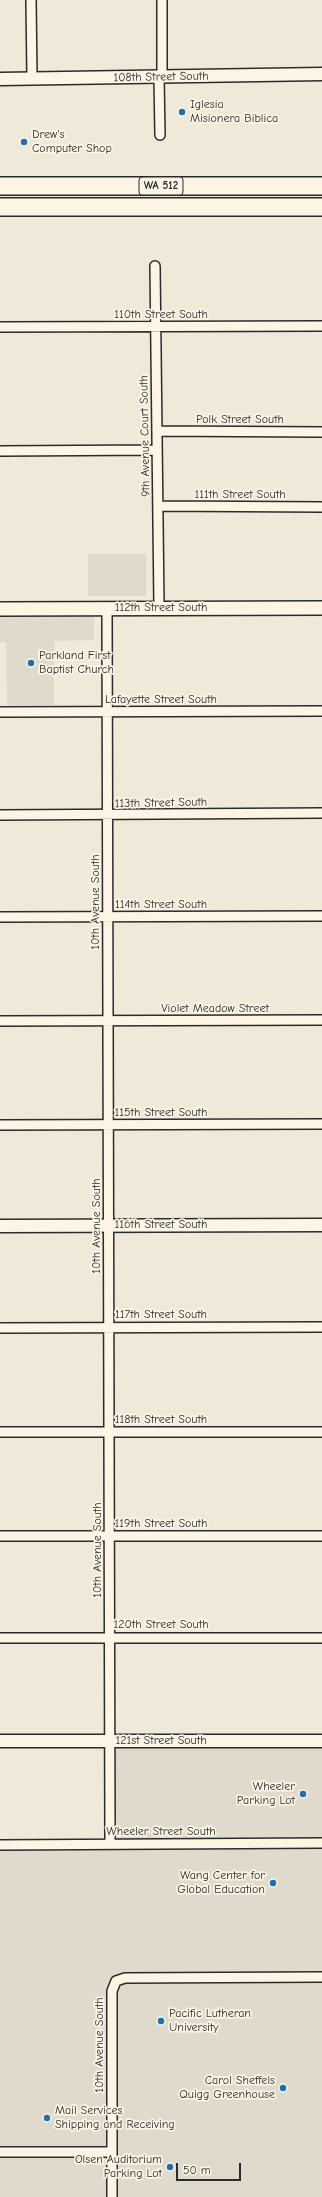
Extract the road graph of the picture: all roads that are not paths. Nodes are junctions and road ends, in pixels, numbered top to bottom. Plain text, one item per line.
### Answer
1 (31, 0) edge
2 (162, 0) edge
3 (322, 74) edge
4 (161, 77) junction
5 (32, 78) junction
6 (0, 79) edge
7 (160, 135) dead end
8 (0, 186) edge
9 (322, 186) edge
10 (0, 207) edge
11 (322, 207) edge
12 (155, 266) dead end
13 (322, 326) edge
14 (0, 327) edge
15 (156, 328) junction
16 (157, 431) junction
17 (322, 432) edge
18 (157, 450) junction
19 (0, 451) edge
20 (158, 506) junction
21 (322, 507) edge
22 (159, 607) junction
23 (107, 608) junction
24 (322, 608) edge
25 (0, 609) edge
26 (322, 711) edge
27 (0, 712) edge
28 (107, 712) junction
29 (322, 813) edge
30 (0, 815) edge
31 (107, 815) junction
32 (108, 916) junction
33 (322, 916) edge
34 (0, 917) edge
35 (322, 1020) edge
36 (0, 1021) edge
37 (108, 1021) junction
38 (322, 1124) edge
39 (0, 1125) edge
40 (108, 1125) junction
41 (322, 1225) edge
42 (0, 1226) edge
43 (108, 1226) junction
44 (322, 1327) edge
45 (0, 1328) edge
46 (109, 1328) junction
47 (0, 1432) edge
48 (109, 1432) junction
49 (322, 1432) edge
50 (0, 1536) edge
51 (109, 1536) junction
52 (322, 1536) edge
53 (110, 1637) junction
54 (0, 1638) edge
55 (322, 1638) edge
56 (0, 1741) edge
57 (110, 1741) junction
58 (322, 1741) edge
59 (322, 1843) edge
60 (110, 1844) junction
61 (0, 1845) edge
62 (322, 1977) edge
63 (0, 2152) edge
64 (112, 2152) junction
65 (112, 2197) edge

1 - 5 street
2 - 4 street
3 - 4 street, 108th Street South
4 - 5 street, 108th Street South
4 - 7 street
5 - 6 street, 108th Street South
8 - 9 highway, WA 512
10 - 11 highway, WA 512
12 - 15 street, 9th Avenue Court South
13 - 15 street, 110th Street South
14 - 15 street, 110th Street South
15 - 16 street, 9th Avenue Court South
16 - 17 street, Polk Street South
16 - 18 street, 9th Avenue Court South
18 - 19 street
18 - 20 street, 9th Avenue Court South
20 - 21 street, 111th Street South
20 - 22 street, 9th Avenue Court South
22 - 23 main road, 112th Street South
22 - 24 main road, 112th Street South
23 - 25 main road, 112th Street South
23 - 28 street, 10th Avenue South
26 - 28 street, Lafayette Street South
27 - 28 street, Lafayette Street South
28 - 31 street, 10th Avenue South
29 - 31 street, 113th Street South
30 - 31 street, 113th Street South
31 - 32 street, 10th Avenue South
32 - 33 street, 114th Street South
32 - 34 street, 114th Street South
32 - 37 street, 10th Avenue South
35 - 37 street, Violet Meadow Street
36 - 37 street, Violet Meadow Street
37 - 40 street, 10th Avenue South
38 - 40 street, 115th Street South
39 - 40 street, 115th Street South
40 - 43 street, 10th Avenue South
41 - 43 street, 116th Street South
42 - 43 street, 116th Street South
43 - 46 street, 10th Avenue South
44 - 46 street, 117th Street South
45 - 46 street, 117th Street South
46 - 48 street, 10th Avenue South
47 - 48 street, 118th Street South
48 - 49 street, 118th Street South
48 - 51 street, 10th Avenue South
50 - 51 street, 119th Street South
51 - 52 street, 119th Street South
51 - 53 street, 10th Avenue South
53 - 54 street, 120th Street South
53 - 55 street, 120th Street South
53 - 57 street, 10th Avenue South
56 - 57 street, 121st Street South
57 - 58 street, 121st Street South
57 - 60 street, 10th Avenue South
59 - 60 street, Wheeler Street South
60 - 61 street, Wheeler Street South
62 - 64 street, 10th Avenue South
63 - 64 street
64 - 65 street, 10th Avenue South

